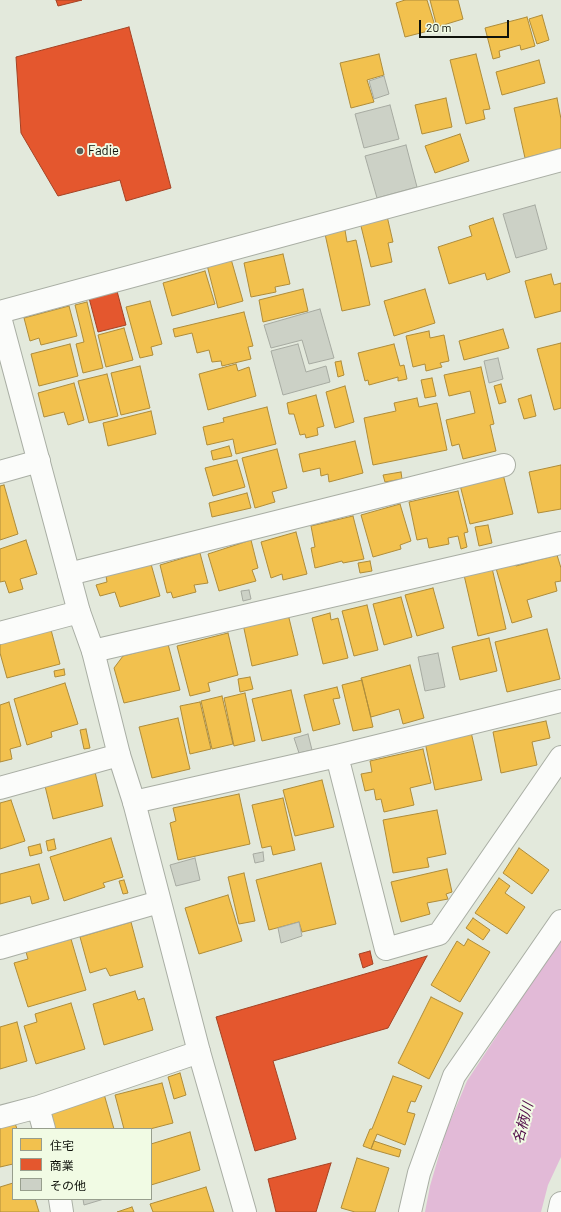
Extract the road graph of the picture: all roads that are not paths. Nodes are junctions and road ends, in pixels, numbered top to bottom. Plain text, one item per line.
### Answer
1 (561, 160) edge
2 (0, 312) edge
3 (0, 317) edge
4 (39, 461) junction
5 (504, 465) dead end
6 (0, 472) edge
7 (561, 544) edge
8 (69, 574) junction
9 (79, 612) junction
10 (0, 633) edge
11 (93, 651) junction
12 (561, 701) edge
13 (119, 755) junction
14 (337, 756) junction
15 (561, 757) edge
16 (0, 788) edge
17 (134, 802) junction
18 (159, 902) junction
19 (561, 921) edge
20 (0, 948) edge
21 (199, 1052) junction
22 (38, 1106) junction
23 (0, 1117) edge
24 (44, 1128) edge
25 (60, 1200) edge
26 (561, 1203) edge
27 (62, 1212) edge
28 (246, 1212) edge
29 (410, 1212) edge
30 (559, 1212) edge

1 - 2 street
3 - 4 street
4 - 6 street
4 - 8 street
5 - 8 street
7 - 11 street
8 - 9 street
9 - 10 street
9 - 11 street
11 - 13 street
12 - 14 street
13 - 16 street
13 - 17 street
14 - 15 street
14 - 17 street
17 - 18 street
18 - 20 street
18 - 21 street
19 - 29 street
21 - 22 street
21 - 28 street
22 - 23 street
22 - 24 street
25 - 27 street
26 - 30 street

